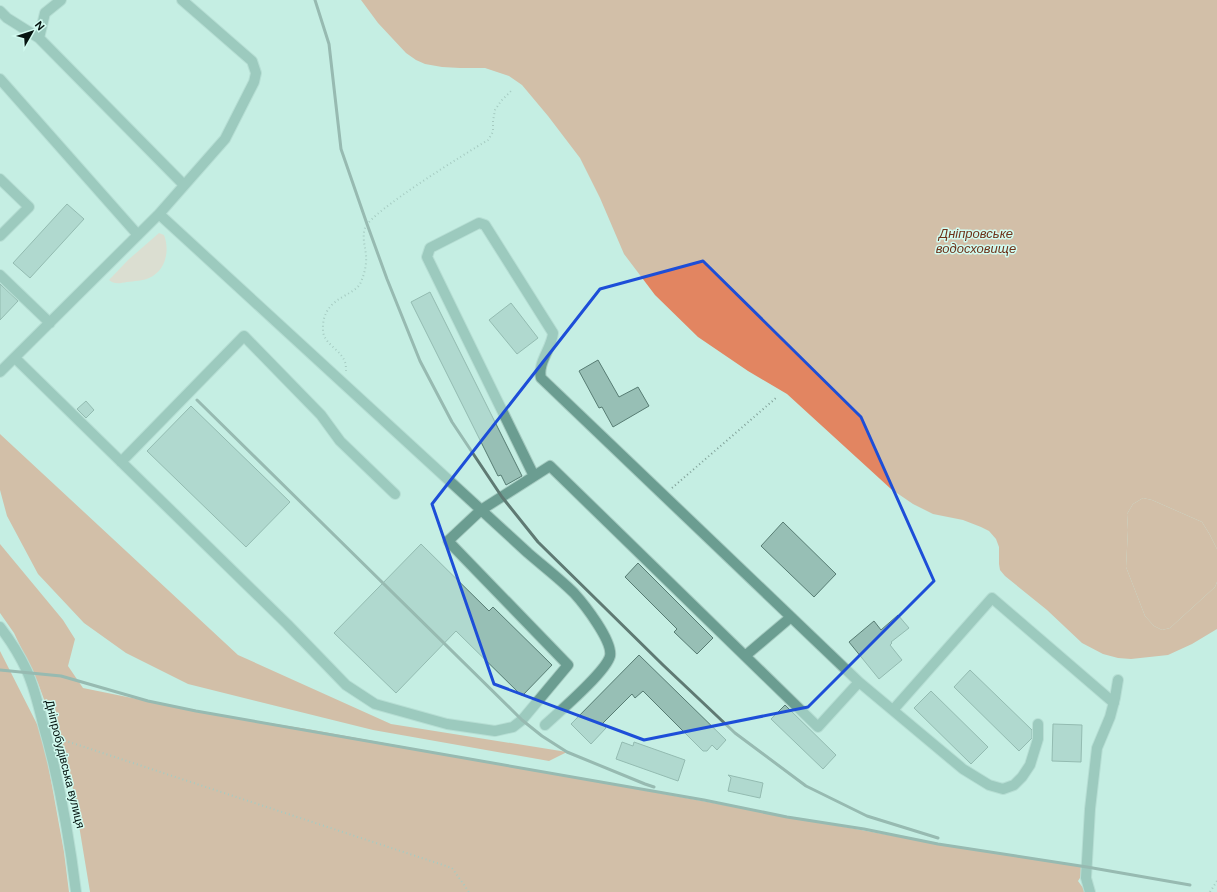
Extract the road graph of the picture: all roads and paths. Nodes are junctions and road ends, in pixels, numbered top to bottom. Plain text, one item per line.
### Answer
1 (61, 0) edge
2 (182, 0) edge
3 (0, 11) edge
4 (39, 38) junction
5 (0, 79) edge
6 (513, 89) dead end
7 (0, 179) edge
8 (184, 185) junction
9 (159, 214) junction
10 (1, 233) edge
11 (138, 234) junction
12 (0, 274) edge
13 (50, 323) junction
14 (15, 358) junction
15 (0, 372) edge
16 (341, 382) junction
17 (776, 398) dead end
18 (121, 462) junction
19 (534, 476) junction
20 (395, 494) dead end
21 (663, 495) junction
22 (481, 510) junction
23 (791, 617) junction
24 (0, 626) edge
25 (745, 656) junction
26 (1118, 680) dead end
27 (859, 682) junction
28 (1114, 704) junction
29 (893, 710) junction
30 (1038, 724) dead end
31 (545, 725) dead end
32 (46, 734) junction
33 (1217, 881) edge
34 (76, 892) edge
35 (468, 892) edge
36 (1090, 892) edge
37 (1210, 892) edge

1 - 4 street
2 - 8 street
3 - 4 street
4 - 8 street
5 - 11 street
6 - 16 path
7 - 10 street
8 - 9 street
9 - 11 street
9 - 16 street
11 - 13 street
12 - 13 street
13 - 14 street
14 - 15 street
14 - 18 street
16 - 22 street
17 - 21 path
18 - 20 street
18 - 22 street
19 - 21 street
19 - 22 street
19 - 25 street
21 - 23 street
22 - 31 street
23 - 25 street
23 - 27 street
24 - 32 street, Дніпробудівська вулиця
25 - 27 street
26 - 28 street
27 - 29 street
28 - 29 street
28 - 36 street
29 - 30 street
32 - 34 street, Дніпробудівська вулиця
32 - 35 path
33 - 37 path

